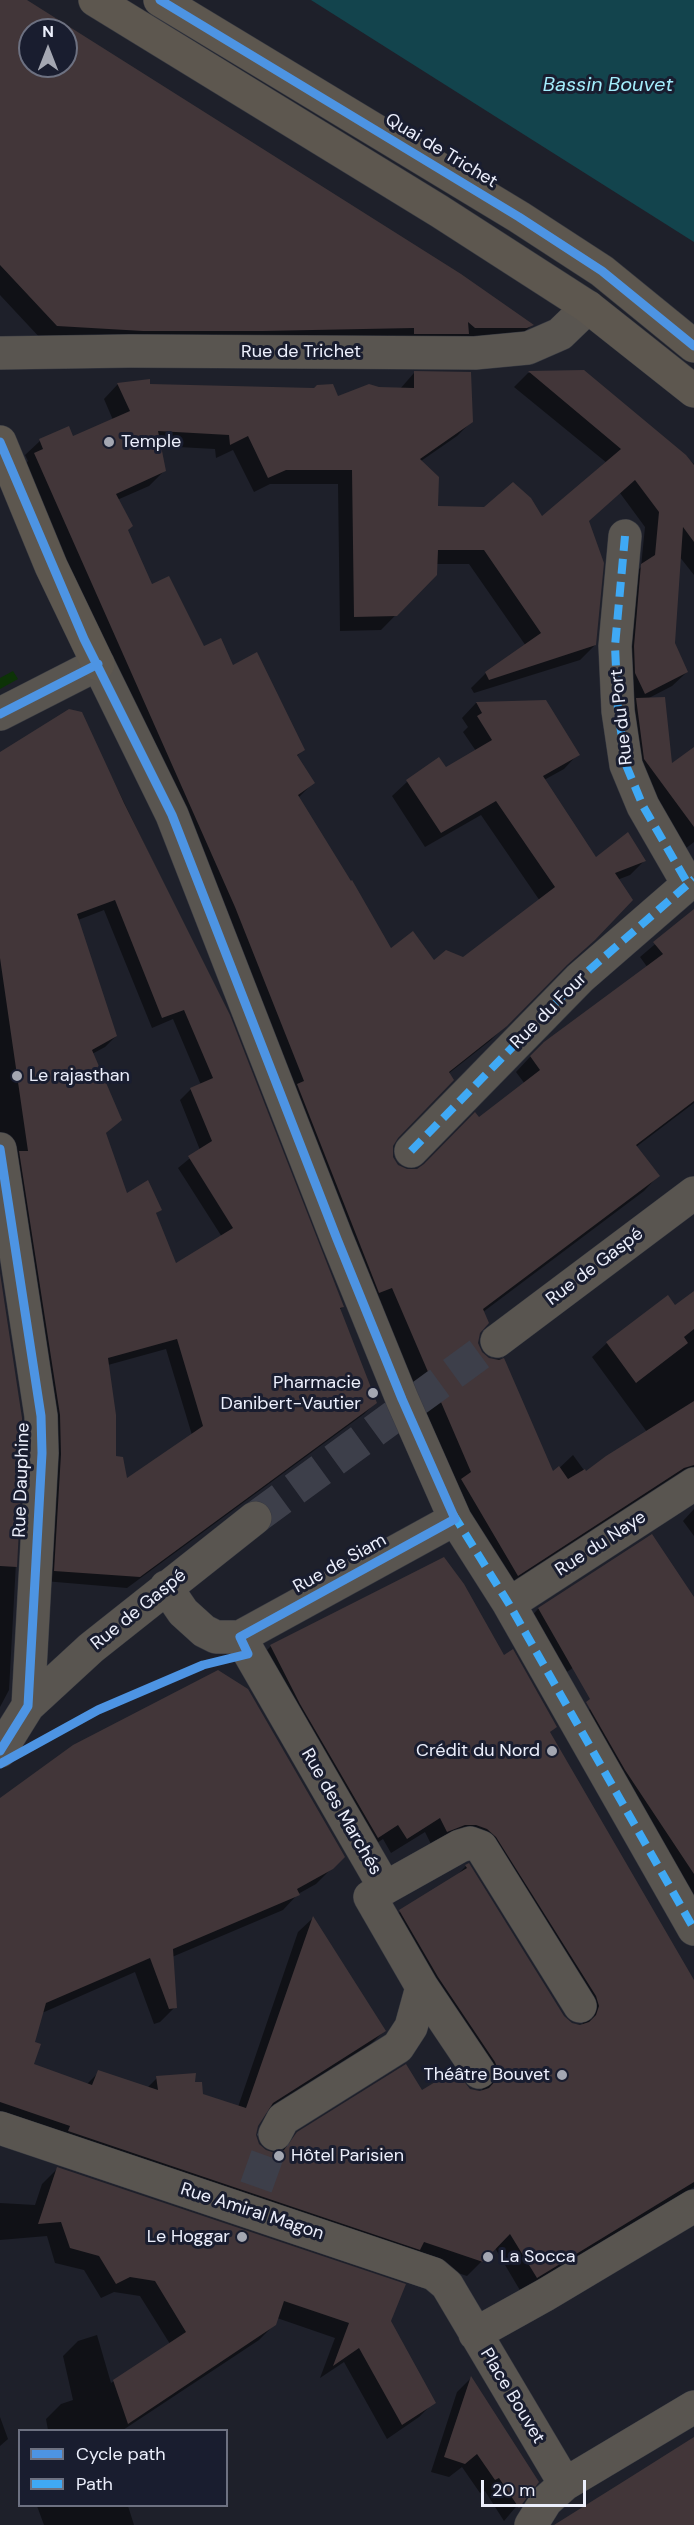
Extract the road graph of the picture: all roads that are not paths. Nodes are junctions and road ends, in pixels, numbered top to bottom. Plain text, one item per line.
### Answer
1 (95, 0) edge
2 (160, 0) edge
3 (588, 307) junction
4 (694, 346) edge
5 (0, 353) edge
6 (694, 391) edge
7 (0, 442) edge
8 (625, 536) dead end
9 (98, 663) junction
10 (0, 714) edge
11 (691, 881) edge
12 (0, 1149) edge
13 (411, 1151) dead end
14 (694, 1192) edge
15 (497, 1341) tunnel mouth
16 (694, 1484) edge
17 (255, 1518) tunnel mouth
18 (455, 1519) junction
19 (166, 1587) junction
20 (509, 1604) junction
21 (240, 1637) junction
22 (28, 1706) junction
23 (0, 1751) edge
24 (385, 1888) junction
25 (694, 1929) edge
26 (422, 1987) junction
27 (580, 2006) dead end
28 (479, 2072) dead end
29 (0, 2128) edge
30 (275, 2134) tunnel mouth
31 (694, 2206) edge
32 (475, 2334) junction
33 (694, 2407) edge
34 (565, 2484) junction
35 (531, 2525) edge

1 - 3 main road
2 - 4 main road, Quai de Trichet
3 - 5 street, Rue de Trichet
3 - 6 main road
7 - 9 main road
8 - 11 street, Rue du Port
9 - 10 street
9 - 18 street
11 - 13 street, Rue du Four
12 - 22 street, Rue Dauphine
14 - 15 street, Rue de Gaspé
16 - 20 street, Rue du Naye
17 - 19 street, Rue de Gaspé
18 - 20 street
18 - 21 street, Rue de Siam
19 - 21 street
19 - 22 street, Rue de Gaspé
20 - 25 street
21 - 24 street, Rue des Marchés
22 - 23 street
24 - 26 street, Rue des Marchés
24 - 27 street
26 - 28 street, Rue des Marchés
26 - 30 street
29 - 32 street, Rue Amiral Magon
31 - 32 street, Place Bouvet
32 - 34 street, Place Bouvet
33 - 34 street
34 - 35 street

